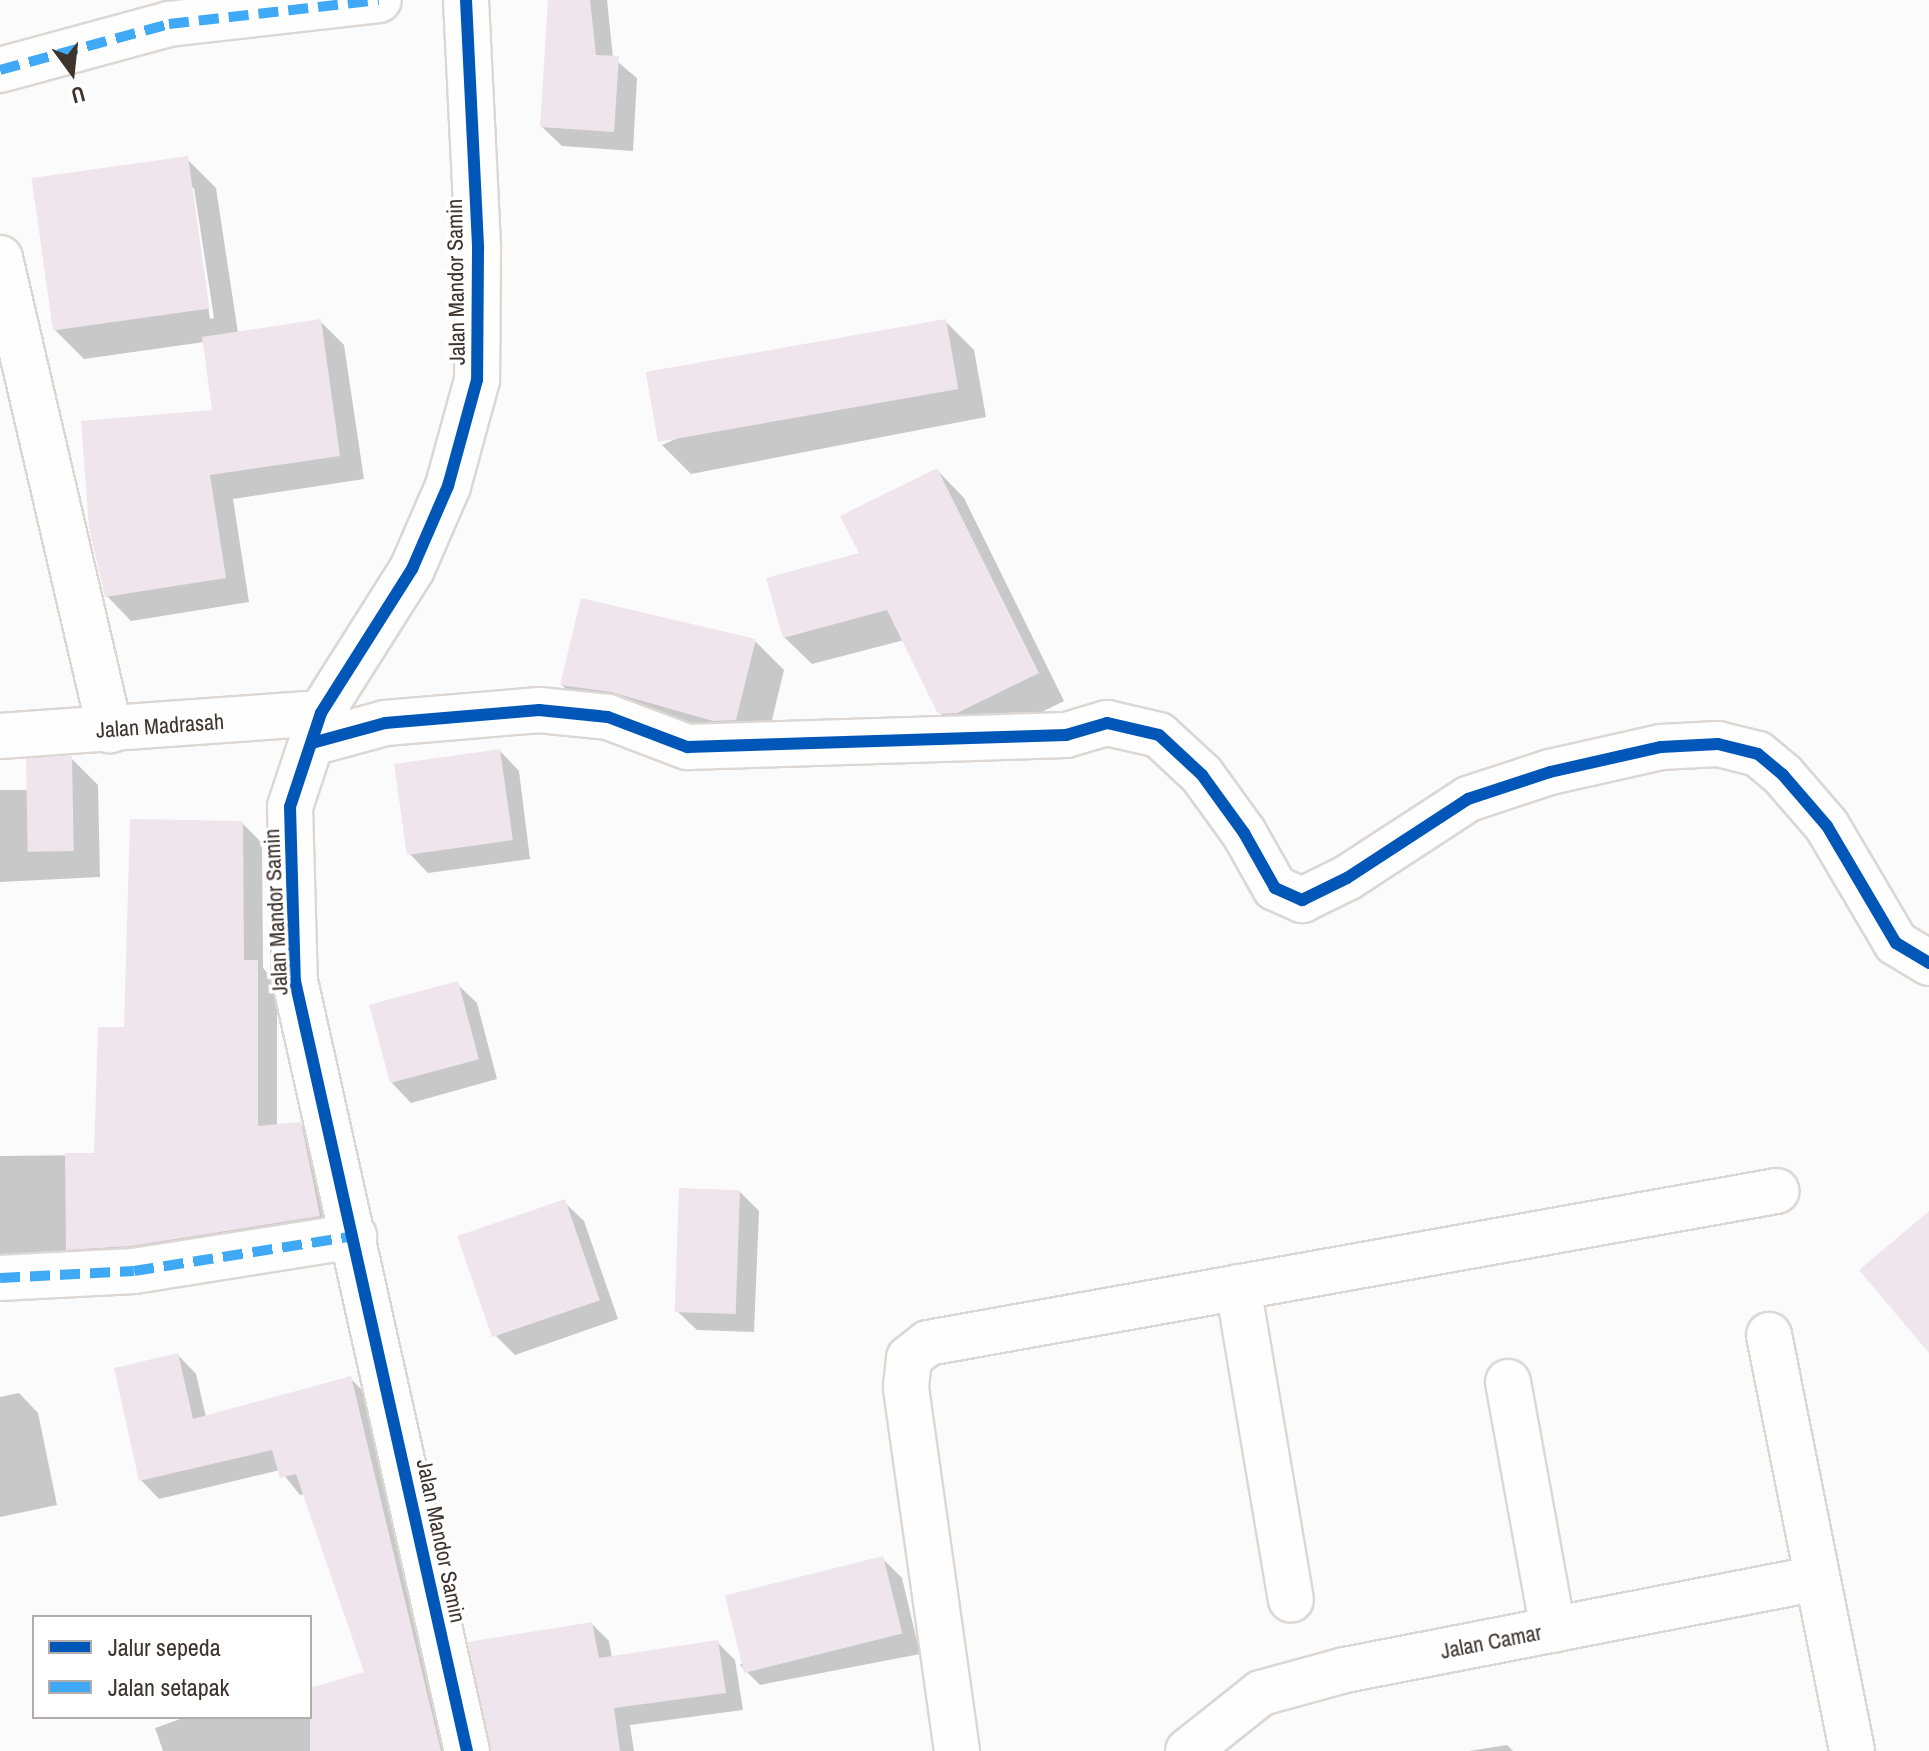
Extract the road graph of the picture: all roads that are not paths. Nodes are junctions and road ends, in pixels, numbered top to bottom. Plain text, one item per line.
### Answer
1 (379, 0) edge
2 (466, 0) edge
3 (0, 70) edge
4 (0, 258) edge
5 (316, 728) junction
6 (110, 730) junction
7 (0, 736) edge
8 (1929, 963) edge
9 (1776, 1191) dead end
10 (354, 1236) junction
11 (0, 1278) edge
12 (1238, 1287) junction
13 (1769, 1335) dead end
14 (1508, 1382) dead end
15 (1815, 1579) junction
16 (1291, 1600) dead end
17 (1553, 1630) junction
18 (467, 1751) edge
19 (957, 1751) edge
20 (1188, 1751) edge
21 (1852, 1751) edge

1 - 3 street
2 - 5 street, Jalan Mandor Samin
4 - 6 street
5 - 6 street, Jalan Madrasah
5 - 8 street, Jalan Madrasah
5 - 10 street, Jalan Mandor Samin
6 - 7 street, Jalan Madrasah
9 - 12 street
10 - 11 street
10 - 18 street, Jalan Mandor Samin
12 - 16 street
12 - 19 street
13 - 15 street
14 - 17 street
15 - 17 street, Jalan Camar
15 - 21 street
17 - 20 street, Jalan Camar

